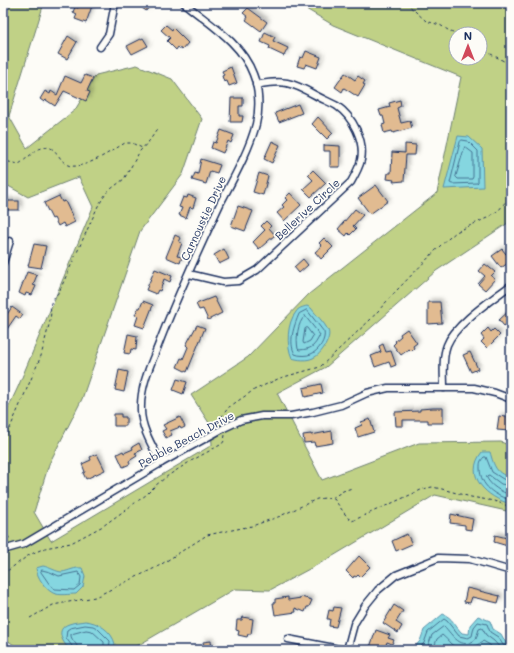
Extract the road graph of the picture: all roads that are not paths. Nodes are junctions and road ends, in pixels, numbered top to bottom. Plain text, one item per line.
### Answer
1 (115, 3) edge
2 (184, 3) edge
3 (100, 47) dead end
4 (256, 85) junction
5 (10, 241) dead end
6 (3, 263) edge
7 (189, 274) junction
8 (511, 284) edge
9 (444, 388) junction
10 (511, 399) edge
11 (161, 463) junction
12 (3, 550) edge
13 (511, 570) edge
14 (288, 639) dead end
15 (346, 650) edge

1 - 3 street
2 - 4 street, Carnoustie Drive
4 - 7 street, Carnoustie Drive
4 - 7 street, Bellerive Circle
5 - 6 street
7 - 11 street, Carnoustie Drive
8 - 9 street
9 - 10 street, Pebble Beach Drive
9 - 11 street, Pebble Beach Drive
11 - 12 street, Pebble Beach Drive
13 - 15 street
14 - 15 street

